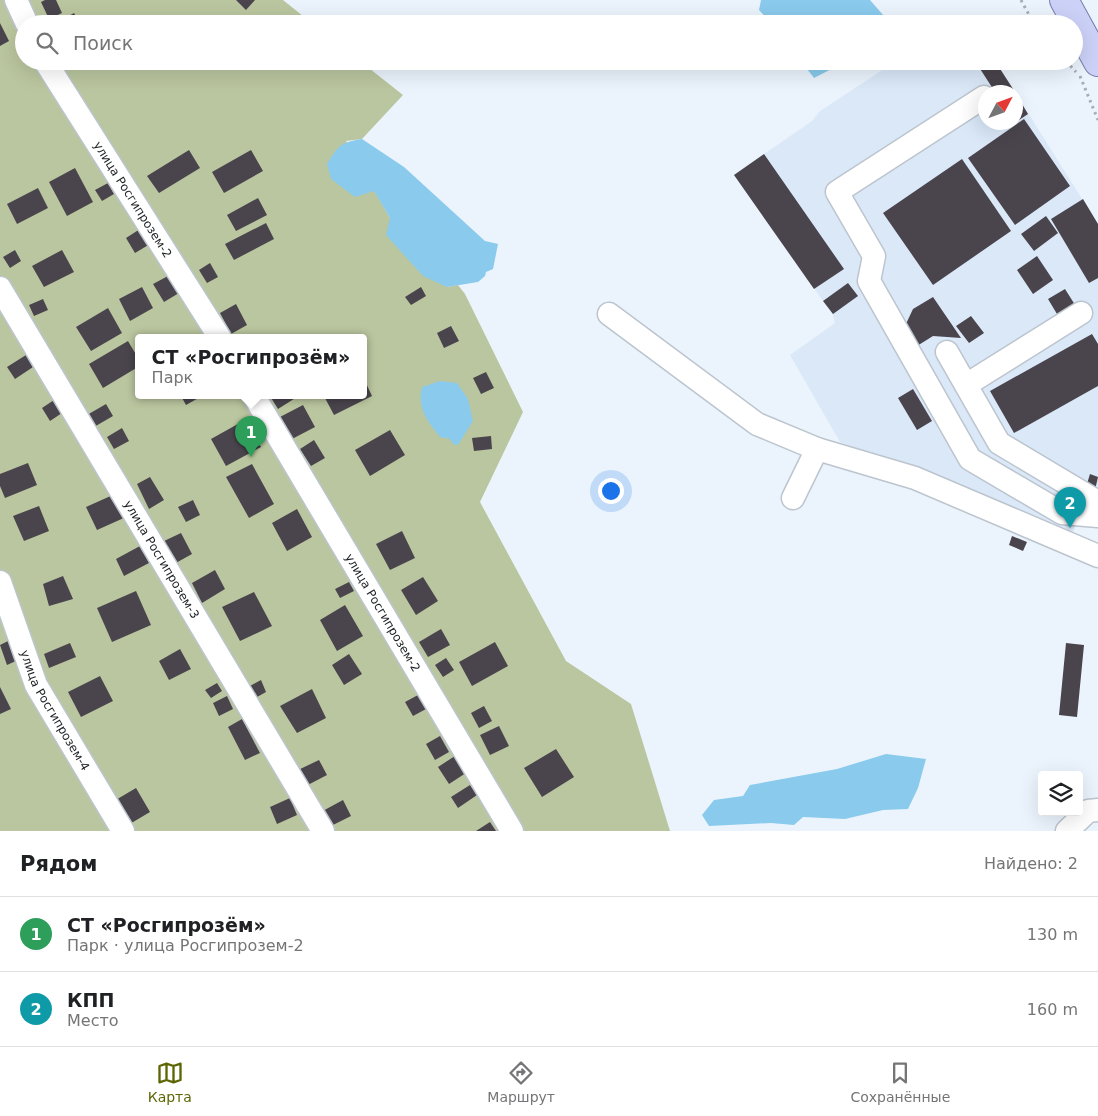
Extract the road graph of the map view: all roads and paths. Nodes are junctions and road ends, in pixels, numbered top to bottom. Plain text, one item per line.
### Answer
1 (16, 0) edge
2 (1021, 0) edge
3 (1064, 0) edge
4 (23, 15) edge
5 (1029, 15) edge
6 (1072, 15) edge
7 (1083, 35) edge
8 (1098, 62) edge
9 (51, 70) edge
10 (1074, 70) edge
11 (978, 101) edge
12 (1098, 120) edge
13 (0, 288) edge
14 (1081, 313) dead end
15 (609, 314) dead end
16 (217, 334) edge
17 (946, 352) dead end
18 (966, 385) junction
19 (256, 399) edge
20 (817, 449) junction
21 (793, 498) dead end
22 (1098, 502) edge
23 (1098, 516) edge
24 (1098, 556) edge
25 (0, 582) edge
26 (1098, 810) edge
27 (123, 831) edge
28 (323, 831) edge
29 (512, 831) edge
30 (1067, 831) edge

1 - 4 street
2 - 5 path
3 - 6 main road
7 - 8 main road
9 - 16 street, улица Росгипрозем-2
10 - 12 path
11 - 23 street
13 - 28 street, улица Росгипрозем-3
14 - 18 street
15 - 20 street
17 - 18 street
18 - 22 street
19 - 29 street, улица Росгипрозем-2
20 - 21 street
20 - 24 street
25 - 27 street, улица Росгипрозем-4
26 - 30 street

